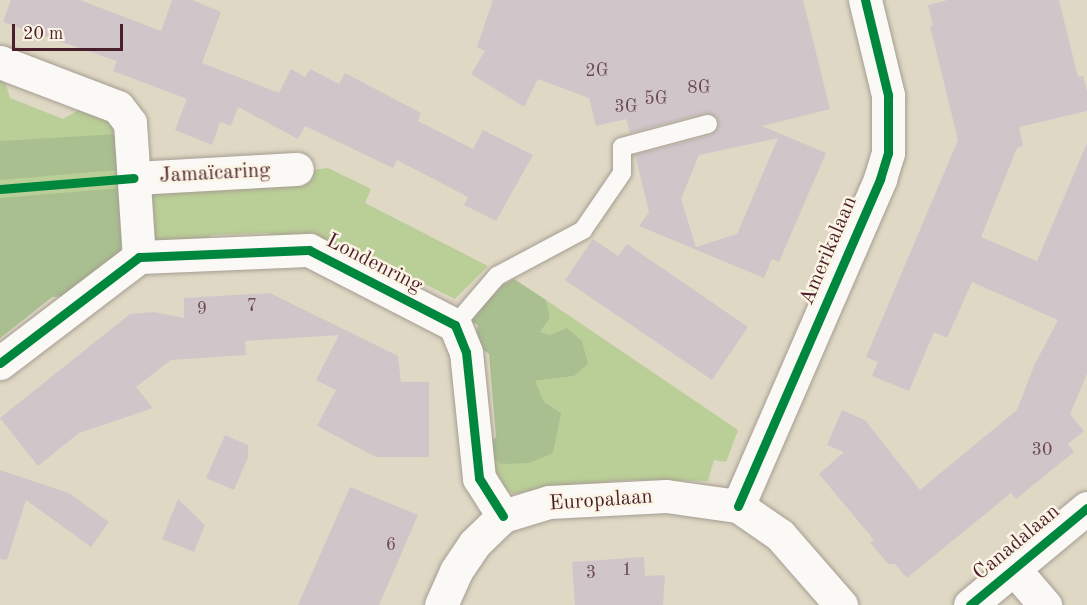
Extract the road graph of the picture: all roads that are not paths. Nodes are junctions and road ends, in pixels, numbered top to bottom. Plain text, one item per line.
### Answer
1 (865, 0) edge
2 (0, 62) edge
3 (708, 124) dead end
4 (297, 169) dead end
5 (134, 178) junction
6 (139, 257) junction
7 (455, 325) junction
8 (0, 363) edge
9 (738, 506) junction
10 (1087, 508) edge
11 (503, 516) junction
12 (1014, 569) junction
13 (441, 605) edge
14 (841, 605) edge
15 (970, 605) edge
16 (1045, 605) edge

1 - 9 street, Amerikalaan
2 - 5 street, Jamaïcaring
3 - 7 lane
4 - 5 street, Jamaïcaring
5 - 6 street, Jamaïcaring
6 - 7 street, Londenring
6 - 8 street
7 - 11 street
9 - 11 street, Europalaan
9 - 14 street
10 - 12 street, Canadalaan
11 - 13 street, Europalaan
12 - 15 street, Canadalaan
12 - 16 street, Canadalaan

